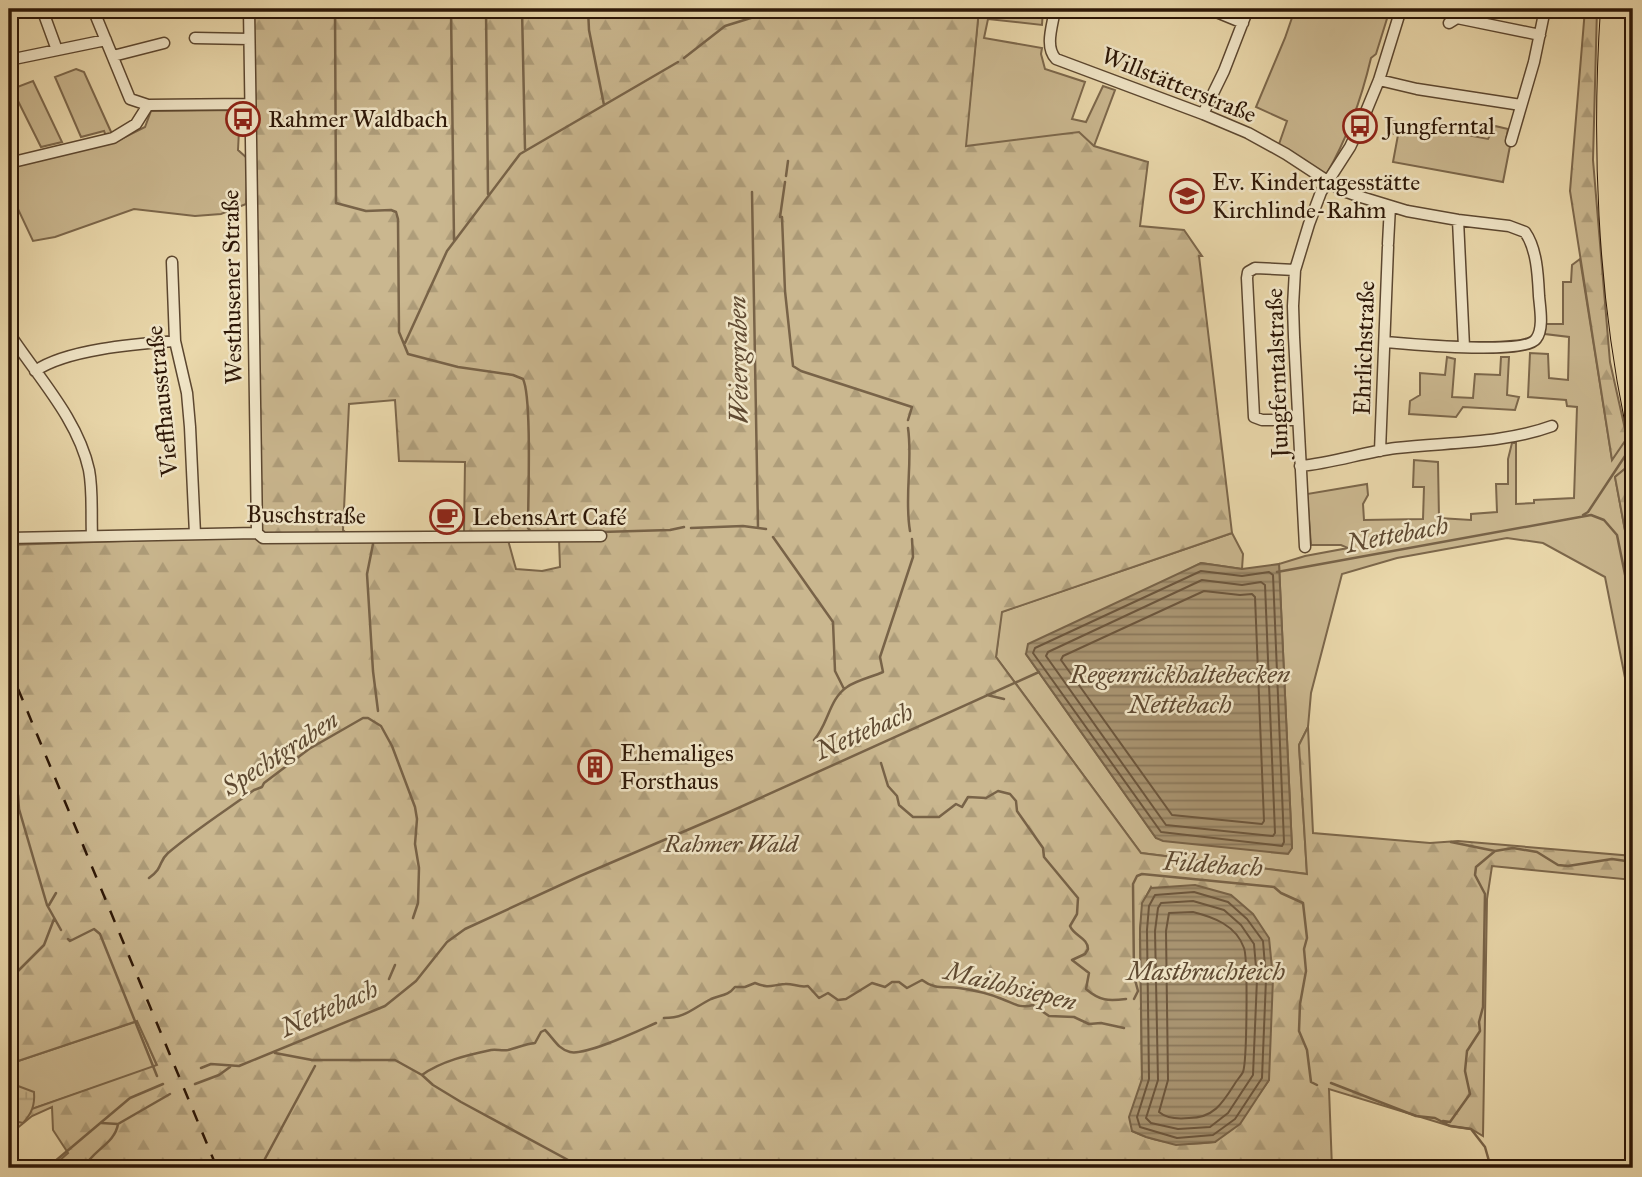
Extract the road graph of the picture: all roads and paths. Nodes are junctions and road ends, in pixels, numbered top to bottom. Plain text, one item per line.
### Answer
1 (41, 9) edge
2 (93, 9) edge
3 (248, 9) edge
4 (1055, 9) edge
5 (1209, 9) edge
6 (1248, 9) edge
7 (1401, 9) edge
8 (1545, 9) edge
9 (1609, 9) edge
10 (1624, 9) edge
11 (1243, 23) junction
12 (1448, 23) dead end
13 (1540, 35) junction
14 (195, 38) dead end
15 (249, 39) junction
16 (106, 40) junction
17 (164, 43) dead end
18 (57, 50) junction
19 (113, 56) junction
20 (9, 60) edge
21 (1379, 80) junction
22 (130, 99) junction
23 (250, 104) junction
24 (148, 105) junction
25 (1521, 105) junction
26 (1203, 114) junction
27 (139, 120) junction
28 (1511, 141) dead end
29 (9, 163) edge
30 (1328, 181) junction
31 (1390, 206) junction
32 (1458, 220) junction
33 (172, 262) dead end
34 (1295, 270) junction
35 (1633, 325) edge
36 (9, 334) edge
37 (175, 341) junction
38 (1386, 342) junction
39 (1464, 347) junction
40 (35, 371) junction
41 (1632, 414) edge
42 (1298, 420) junction
43 (1552, 426) dead end
44 (1380, 451) junction
45 (1300, 467) junction
46 (257, 533) junction
47 (195, 534) junction
48 (92, 536) junction
49 (601, 536) dead end
50 (9, 538) edge
51 (1305, 547) dead end

1 - 18 street
2 - 16 street
3 - 15 street, Westhusener Straße
4 - 26 street, Willstätterstraße
5 - 11 street
6 - 11 street
7 - 21 street, Jungferntalstraße
8 - 13 street
9 - 41 highway
10 - 35 highway
11 - 26 street
12 - 13 street
13 - 25 street
14 - 15 street
15 - 23 street, Westhusener Straße
16 - 18 street
16 - 19 street
17 - 19 street
18 - 20 street
19 - 22 street
21 - 25 street
21 - 30 street, Jungferntalstraße
22 - 24 street
22 - 27 street
23 - 24 street
23 - 46 street, Westhusener Straße
24 - 27 street
25 - 28 street
26 - 30 street, Willstätterstraße
27 - 29 street
30 - 31 street, Willstätterstraße
30 - 34 street, Jungferntalstraße
31 - 32 street, Willstätterstraße
31 - 38 street, Ehrlichstraße
32 - 39 street
32 - 39 street, Willstätterstraße
33 - 37 street, Vieffhausstraße
34 - 42 street, Jungferntalstraße
34 - 42 street
36 - 40 street
37 - 40 street
37 - 47 street, Vieffhausstraße
38 - 39 street
38 - 44 street, Ehrlichstraße
40 - 48 street
42 - 45 street, Jungferntalstraße
43 - 44 street
44 - 45 street
45 - 51 street, Jungferntalstraße
46 - 47 street, Buschstraße
46 - 49 street, Buschstraße
47 - 48 street, Buschstraße
48 - 50 street, Buschstraße

